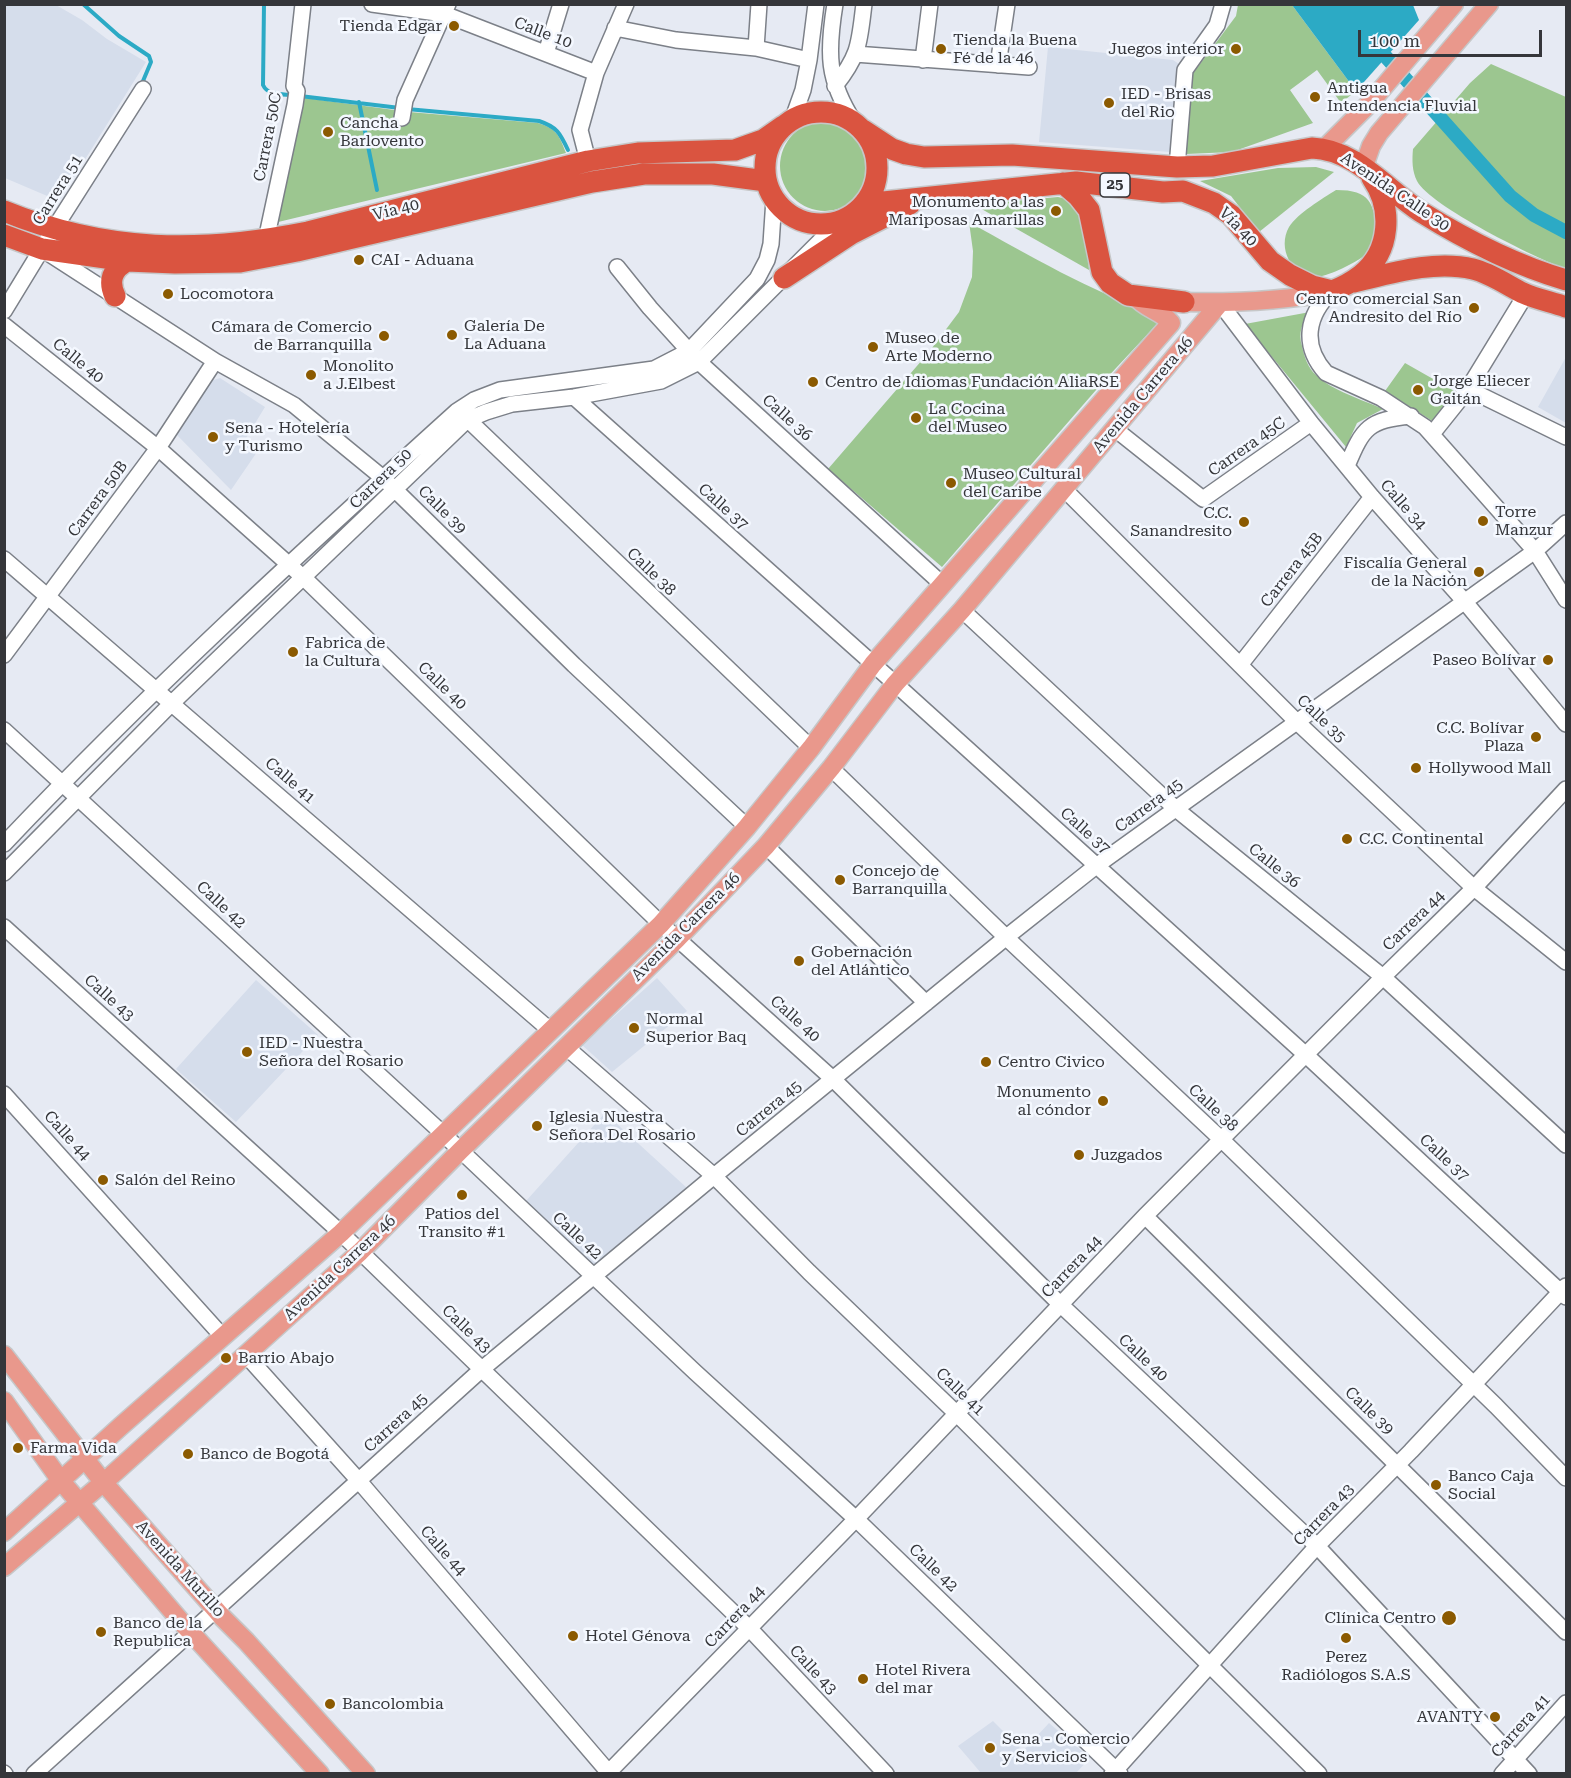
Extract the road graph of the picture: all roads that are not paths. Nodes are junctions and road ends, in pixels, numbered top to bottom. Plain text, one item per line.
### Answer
1 (303, 4) edge
2 (372, 4) edge
3 (561, 4) edge
4 (626, 4) edge
5 (759, 4) edge
6 (835, 4) edge
7 (864, 4) edge
8 (930, 4) edge
9 (1007, 4) edge
10 (1454, 4) edge
11 (1489, 4) edge
12 (1223, 5) edge
13 (446, 9) edge
14 (815, 12) edge
15 (615, 28) junction
16 (756, 48) junction
17 (546, 53) junction
18 (855, 54) junction
19 (809, 60) junction
20 (923, 60) junction
21 (998, 65) junction
22 (1029, 67) dead end
23 (596, 74) junction
24 (835, 86) junction
25 (143, 89) dead end
26 (404, 107) dead end
27 (788, 122) junction
28 (859, 126) junction
29 (1324, 148) junction
30 (588, 161) junction
31 (1177, 167) junction
32 (1364, 169) junction
33 (1063, 183) junction
34 (770, 190) junction
35 (923, 198) junction
36 (864, 204) junction
37 (4, 211) edge
38 (841, 220) junction
39 (54, 229) junction
40 (4, 235) edge
41 (266, 240) junction
42 (42, 249) junction
43 (127, 261) junction
44 (617, 267) dead end
45 (784, 278) junction
46 (1566, 280) edge
47 (1342, 287) junction
48 (1526, 294) junction
49 (115, 296) junction
50 (1135, 296) junction
51 (1184, 302) joint
52 (1220, 303) junction
53 (1566, 307) edge
54 (4, 311) edge
55 (4, 325) edge
56 (694, 356) junction
57 (215, 361) junction
58 (1468, 389) junction
59 (574, 397) junction
60 (463, 416) junction
61 (1411, 416) junction
62 (1311, 423) junction
63 (1115, 429) junction
64 (1432, 434) junction
65 (1566, 437) edge
66 (158, 448) junction
67 (1347, 466) junction
68 (383, 478) junction
69 (1063, 488) junction
70 (396, 489) junction
71 (1372, 497) junction
72 (1566, 523) edge
73 (1535, 551) junction
74 (4, 560) edge
75 (288, 564) junction
76 (304, 578) junction
77 (943, 585) junction
78 (48, 597) junction
79 (1566, 600) edge
80 (1465, 602) junction
81 (962, 609) junction
82 (4, 655) edge
83 (873, 664) junction
84 (1240, 665) junction
85 (896, 684) junction
86 (157, 689) junction
87 (172, 703) junction
88 (1297, 722) junction
89 (1566, 724) edge
90 (4, 730) edge
91 (811, 748) junction
92 (831, 768) junction
93 (62, 783) junction
94 (1566, 789) edge
95 (77, 797) junction
96 (1176, 809) junction
97 (747, 827) junction
98 (4, 844) edge
99 (766, 846) junction
100 (1096, 866) junction
101 (4, 873) edge
102 (1474, 888) junction
103 (661, 924) junction
104 (4, 927) edge
105 (1006, 938) junction
106 (676, 939) junction
107 (1566, 962) edge
108 (1383, 977) junction
109 (926, 1003) junction
110 (551, 1030) junction
111 (566, 1047) junction
112 (1306, 1055) junction
113 (834, 1080) junction
114 (4, 1094) edge
115 (444, 1135) junction
116 (1221, 1139) junction
117 (1566, 1145) edge
118 (460, 1151) junction
119 (714, 1176) junction
120 (1145, 1216) junction
121 (341, 1233) junction
122 (360, 1252) junction
123 (594, 1276) junction
124 (1565, 1291) edge
125 (1060, 1305) junction
126 (223, 1337) junction
127 (4, 1355) edge
128 (246, 1355) junction
129 (482, 1369) junction
130 (1474, 1385) junction
131 (4, 1401) edge
132 (957, 1414) junction
133 (84, 1460) junction
134 (1398, 1465) junction
135 (1566, 1478) edge
136 (359, 1480) junction
137 (61, 1481) junction
138 (103, 1482) junction
139 (80, 1502) junction
140 (856, 1519) junction
141 (59, 1521) junction
142 (98, 1524) junction
143 (4, 1532) edge
144 (1317, 1546) junction
145 (4, 1567) edge
146 (215, 1610) junction
147 (749, 1628) junction
148 (190, 1632) junction
149 (1566, 1632) edge
150 (1209, 1665) junction
151 (1566, 1702) edge
152 (1515, 1759) junction
153 (1116, 1772) edge
154 (34, 1773) edge
155 (320, 1773) edge
156 (366, 1773) edge
157 (609, 1773) edge
158 (886, 1773) edge
159 (1318, 1773) edge
160 (1502, 1773) edge
161 (1529, 1773) edge

1 - 41 street, Carrera 50C
2 - 13 street, Calle 10
3 - 17 street
4 - 15 street
5 - 16 street
6 - 24 street
7 - 18 street
8 - 20 street
9 - 21 street
10 - 29 main road
11 - 32 main road
12 - 31 street
13 - 17 street, Calle 10
13 - 26 street
14 - 19 street
15 - 16 street
15 - 23 street
16 - 19 street
17 - 23 street, Calle 10
18 - 20 street
18 - 24 street
19 - 27 street
20 - 21 street
21 - 22 street
23 - 30 street
24 - 28 street
25 - 39 street, Carrera 51
27 - 28 highway, 25
27 - 30 highway, Vía 40
27 - 34 highway
28 - 31 highway, Avenida Calle 30 / 25
28 - 36 highway
29 - 31 highway, Avenida Calle 30 / 25
29 - 32 highway, Avenida Calle 30 / 25
30 - 41 highway, Vía 40
32 - 46 highway, Avenida Calle 30 / 25
32 - 47 highway
33 - 35 highway, Vía 40 / 25
33 - 47 highway, Vía 40 / 25
33 - 50 highway, 25
34 - 38 highway, 25
34 - 43 highway, Vía 40
34 - 56 street, Carrera 50
35 - 36 highway, Vía 40 / 25
35 - 45 highway
36 - 38 highway, 25
37 - 39 highway, Vía 40
38 - 45 street, Carrera 50
39 - 41 highway, Vía 40
39 - 42 street, Carrera 51
40 - 42 highway, Vía 40
42 - 43 highway, Vía 40
42 - 49 street, Calle 39
42 - 54 street, Carrera 51
43 - 49 highway
44 - 56 street, Calle 36
45 - 56 street, Carrera 50
47 - 48 highway, 25
47 - 52 main road, 25
47 - 61 street
48 - 53 highway, 25
48 - 58 street
49 - 57 street, Calle 39
50 - 51 highway, 25
50 - 77 main road, Avenida Carrera 46
51 - 52 main road, 25
52 - 62 street, Calle 34
52 - 63 main road, Avenida Carrera 46
55 - 66 street, Calle 40
56 - 59 street, Carrera 50
56 - 60 street, Carrera 50
56 - 77 street, Calle 36
57 - 66 street, Carrera 50B
57 - 68 street, Calle 39
58 - 64 street
58 - 65 street
59 - 60 street, Carrera 50
59 - 83 street, Calle 37
60 - 68 street, Carrera 50
60 - 70 street, Carrera 50
60 - 91 street, Calle 38
61 - 64 street
61 - 67 street
62 - 63 street, Carrera 45C
62 - 67 street, Calle 34
63 - 69 main road, Avenida Carrera 46
64 - 73 street
66 - 75 street, Calle 40
66 - 78 street, Carrera 50B
67 - 71 street, Calle 34
68 - 70 street, Calle 39
68 - 75 street, Carrera 50
69 - 81 main road, Avenida Carrera 46
69 - 84 street, Calle 35
70 - 76 street, Carrera 50
70 - 97 street, Calle 39
71 - 80 street, Calle 34
71 - 84 street, Carrera 45B
72 - 73 street, Carrera 45
73 - 79 street
73 - 80 street, Carrera 45
74 - 78 street, Calle 41
75 - 76 street, Calle 40
75 - 86 street, Carrera 50
76 - 87 street, Carrera 50
76 - 103 street, Calle 40
77 - 83 main road, Avenida Carrera 46
78 - 82 street, Carrera 50B
78 - 86 street, Calle 41
80 - 88 street, Carrera 45
80 - 89 street, Calle 34
81 - 85 main road, Avenida Carrera 46
81 - 96 street, Calle 36
83 - 85 street, Calle 37
83 - 91 main road, Avenida Carrera 46
84 - 88 street, Calle 35
85 - 92 main road, Avenida Carrera 46
85 - 100 street, Calle 37
86 - 87 street, Calle 41
86 - 93 street, Carrera 50
87 - 95 street, Carrera 50
87 - 110 street, Calle 41
88 - 96 street, Carrera 45
88 - 102 street, Calle 35
90 - 93 street, Calle 42
91 - 97 main road, Avenida Carrera 46
92 - 99 main road, Avenida Carrera 46
92 - 105 street, Calle 38
93 - 95 street, Calle 42
93 - 98 street, Carrera 50
94 - 102 street, Carrera 44
95 - 101 street, Carrera 50
95 - 115 street, Calle 42
96 - 100 street, Carrera 45
96 - 108 street, Calle 36
97 - 103 main road, Avenida Carrera 46
99 - 106 main road, Avenida Carrera 46
99 - 109 street
100 - 105 street, Carrera 45
100 - 112 street, Calle 37
102 - 107 street, Calle 35
102 - 108 street, Carrera 44
103 - 106 street, Calle 40
103 - 110 main road, Avenida Carrera 46
104 - 121 street, Calle 43
105 - 109 street, Carrera 45
105 - 116 street, Calle 38
106 - 111 main road, Avenida Carrera 46
106 - 113 street, Calle 40
108 - 112 street, Carrera 44
108 - 117 street, Calle 36
109 - 113 street, Carrera 45
110 - 115 main road, Avenida Carrera 46
111 - 118 main road, Avenida Carrera 46
111 - 119 street, Calle 41
112 - 116 street, Carrera 44
112 - 124 street, Calle 37
113 - 119 street, Carrera 45
113 - 125 street, Calle 40
114 - 126 street, Calle 44
115 - 118 street, Calle 42
115 - 121 main road, Avenida Carrera 46
116 - 120 street, Carrera 44
116 - 130 street, Calle 38
118 - 122 main road, Avenida Carrera 46
118 - 123 street, Calle 42
119 - 123 street, Carrera 45
119 - 132 street, Calle 41
120 - 125 street, Carrera 44
120 - 134 street, Calle 39
121 - 122 street, Calle 43
121 - 126 main road, Avenida Carrera 46
122 - 128 main road, Avenida Carrera 46
122 - 129 street, Calle 43
123 - 129 street, Carrera 45
123 - 140 street, Calle 42
124 - 130 street, Carrera 43
125 - 132 street, Carrera 44
125 - 144 street, Calle 40
126 - 133 main road, Avenida Carrera 46
127 - 133 main road, Avenida Murillo
128 - 136 street, Calle 44
128 - 138 main road, Avenida Carrera 46
129 - 136 street, Carrera 45
129 - 147 street, Calle 43
130 - 134 street, Carrera 43
130 - 135 street, Calle 38
131 - 137 main road, Avenida Murillo
132 - 140 street, Carrera 44
132 - 150 street, Calle 41
133 - 137 main road, Avenida Carrera 46
133 - 138 main road, Avenida Murillo
134 - 144 street, Carrera 43
134 - 149 street, Calle 39
136 - 146 street, Carrera 45
136 - 157 street, Calle 44
137 - 139 main road, Avenida Murillo
137 - 143 main road, Avenida Carrera 46
138 - 139 main road, Avenida Carrera 46
138 - 146 main road, Avenida Murillo
139 - 141 main road, Avenida Carrera 46
139 - 142 main road, Avenida Murillo
140 - 147 street, Carrera 44
140 - 153 street, Calle 42
141 - 142 main road
141 - 145 main road, Avenida Carrera 46
142 - 148 main road, Avenida Murillo
144 - 150 street, Carrera 43
144 - 152 street, Calle 40
146 - 148 street, Carrera 45
146 - 156 main road, Avenida Murillo
147 - 157 street, Carrera 44
147 - 158 street, Calle 43
148 - 154 street, Carrera 45
148 - 155 main road, Avenida Murillo
150 - 153 street, Carrera 43
150 - 159 street, Calle 41
151 - 152 street, Carrera 41
152 - 160 street, Carrera 41
152 - 161 street, Calle 40

